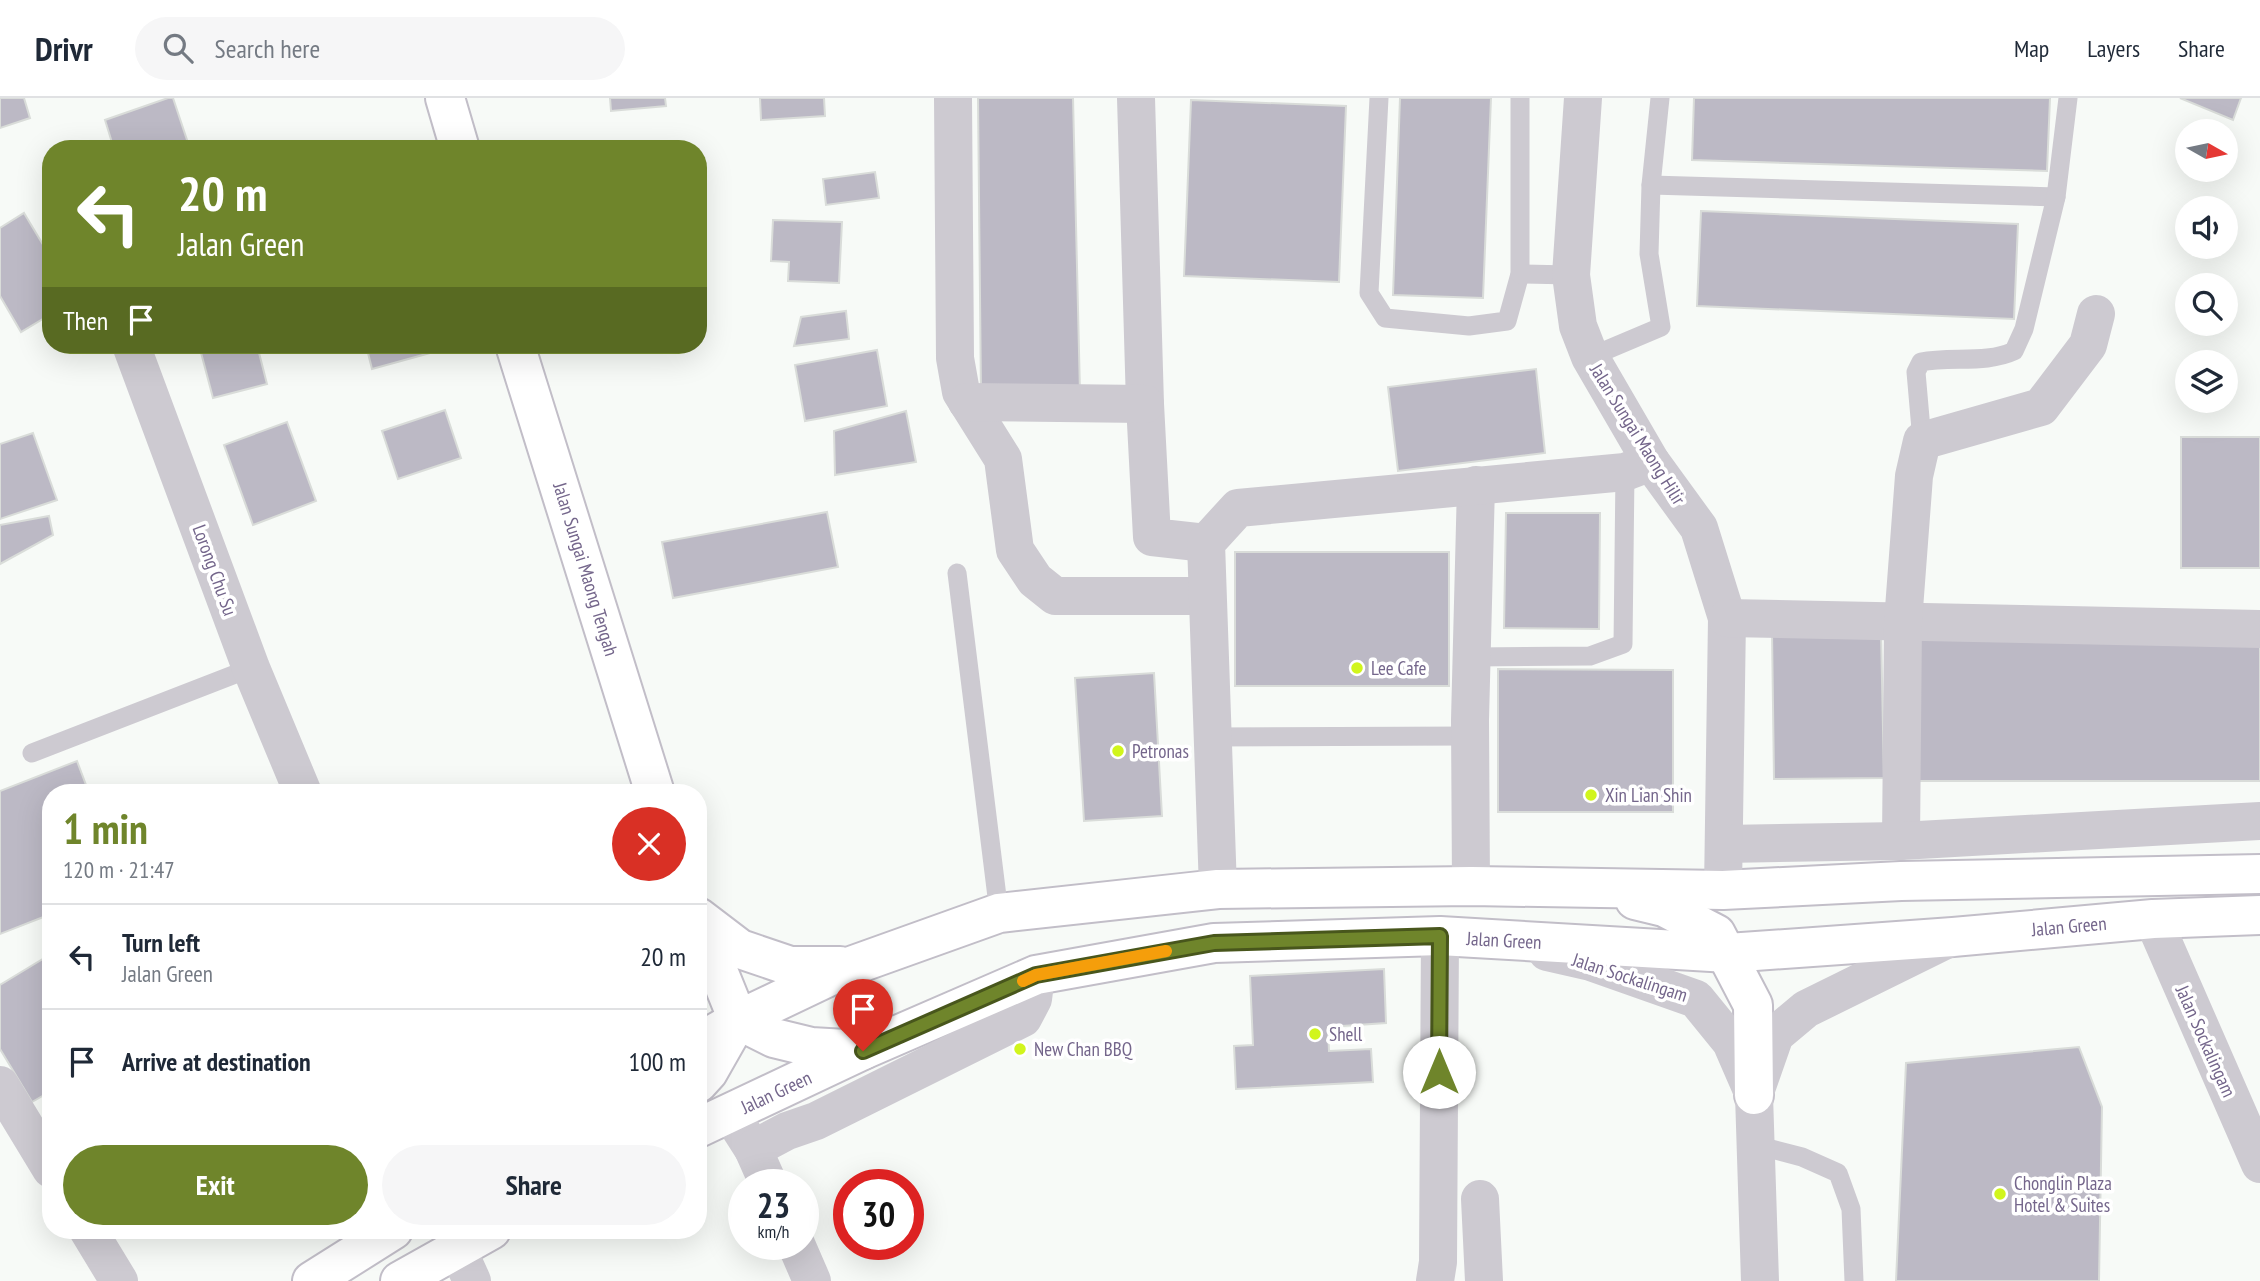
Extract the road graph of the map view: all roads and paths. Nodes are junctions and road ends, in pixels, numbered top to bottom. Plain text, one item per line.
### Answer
1 (445, 98) edge
2 (953, 98) edge
3 (1136, 98) edge
4 (1379, 98) edge
5 (1520, 98) edge
6 (1583, 98) edge
7 (1660, 98) edge
8 (2068, 98) edge
9 (457, 140) edge
10 (1651, 185) junction
11 (2056, 197) junction
12 (1520, 274) junction
13 (1571, 275) junction
14 (2096, 314) dead end
15 (134, 354) edge
16 (518, 354) edge
17 (1590, 357) junction
18 (967, 402) junction
19 (1145, 404) junction
20 (1922, 441) junction
21 (1638, 467) junction
22 (1476, 485) junction
23 (1152, 537) junction
24 (1206, 543) junction
25 (957, 573) dead end
26 (1153, 596) junction
27 (1207, 596) junction
28 (1727, 618) junction
29 (1903, 622) junction
30 (2260, 629) edge
31 (1473, 657) junction
32 (251, 668) junction
33 (1471, 736) junction
34 (1212, 737) junction
35 (33, 753) dead end
36 (299, 784) edge
37 (652, 784) edge
38 (2260, 821) edge
39 (1900, 841) junction
40 (1724, 844) junction
41 (2260, 874) edge
42 (1471, 886) junction
43 (1582, 888) junction
44 (1218, 889) junction
45 (1723, 890) junction
46 (999, 913) junction
47 (2260, 915) edge
48 (2153, 919) junction
49 (707, 925) edge
50 (1440, 936) junction
51 (1953, 937) junction
52 (1493, 940) junction
53 (707, 942) edge
54 (1728, 953) junction
55 (850, 966) junction
56 (1036, 975) junction
57 (738, 1020) junction
58 (707, 1038) edge
59 (863, 1051) junction
60 (707, 1073) edge
61 (0, 1085) edge
62 (1754, 1095) junction
63 (715, 1121) edge
64 (1756, 1145) junction
65 (753, 1149) junction
66 (42, 1154) edge
67 (2260, 1164) edge
68 (762, 1169) edge
69 (1480, 1199) dead end
70 (93, 1239) edge
71 (379, 1239) edge
72 (484, 1239) edge
73 (803, 1260) edge
74 (464, 1265) edge
75 (118, 1281) edge
76 (312, 1281) edge
77 (400, 1281) edge
78 (812, 1281) edge
79 (1435, 1281) edge
80 (1484, 1281) edge
81 (1760, 1281) edge
82 (1854, 1281) edge

1 - 9 main road
2 - 18 street
3 - 19 street
4 - 12 lane
5 - 12 lane
6 - 13 street, Jalan Sungai Maong Hilir
7 - 10 lane
8 - 11 lane
10 - 11 lane
10 - 17 lane
11 - 20 lane
12 - 13 lane
13 - 17 street, Jalan Sungai Maong Hilir
14 - 20 street
15 - 32 street, Lorong Chu Su
16 - 37 main road, Jalan Sungai Maong Tengah
17 - 21 street, Jalan Sungai Maong Hilir
18 - 19 street
18 - 26 street
19 - 23 street
20 - 29 street
21 - 22 street
21 - 28 street, Jalan Sungai Maong Hilir
21 - 31 lane
22 - 24 street
22 - 31 street
23 - 24 street
23 - 26 street
24 - 27 street
25 - 46 lane
26 - 27 street
27 - 34 street
28 - 29 street
28 - 40 street, Jalan Sungai Maong Hilir
29 - 30 street
29 - 39 street
31 - 33 street
32 - 35 lane
32 - 36 street, Lorong Chu Su
33 - 34 lane
33 - 42 street
34 - 44 street
38 - 39 street
39 - 40 street
40 - 45 street, Jalan Sungai Maong Hilir
41 - 45 main road
42 - 43 main road
42 - 44 main road
43 - 45 main road
43 - 54 main road
44 - 46 main road
46 - 55 main road
47 - 48 main road, Jalan Green
48 - 51 main road, Jalan Green
48 - 67 street, Jalan Sockalingam
49 - 55 main road
50 - 52 main road, Jalan Green
50 - 56 main road, Jalan Green
50 - 79 street
51 - 54 main road, Jalan Green
51 - 62 street, Jalan Sockalingam
52 - 54 main road, Jalan Green
52 - 62 street, Jalan Sockalingam
53 - 57 main road
54 - 62 main road
55 - 57 main road
56 - 59 main road, Jalan Green
56 - 65 street
57 - 58 main road
57 - 59 main road
57 - 60 main road
59 - 63 main road, Jalan Green
61 - 66 street
62 - 64 street, Jalan Sockalingam
63 - 65 street
64 - 81 street, Jalan Sockalingam
64 - 82 lane
65 - 68 street
69 - 80 street
70 - 75 street
71 - 76 main road
72 - 74 main road
73 - 78 street
74 - 77 main road

